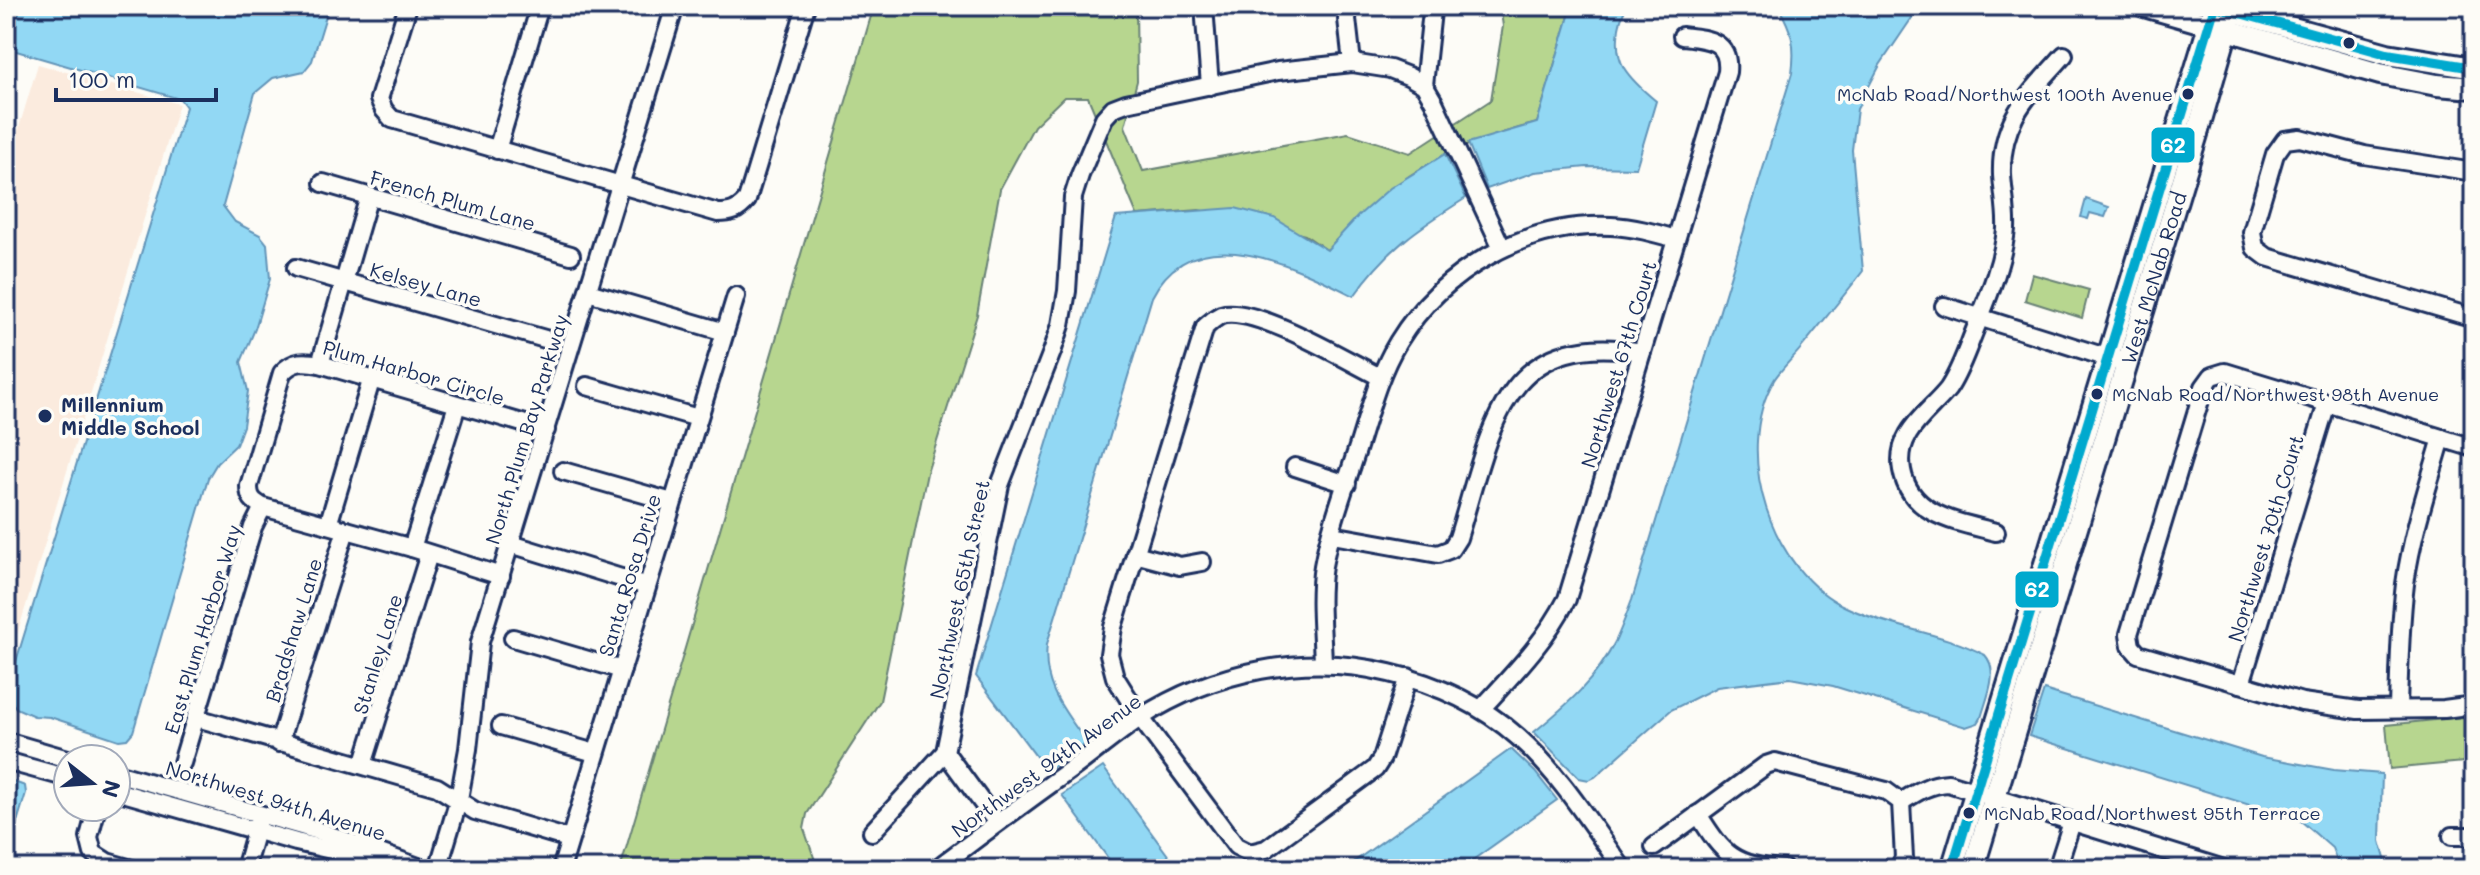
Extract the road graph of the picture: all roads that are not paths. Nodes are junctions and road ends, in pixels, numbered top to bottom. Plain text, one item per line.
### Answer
1 (408, 6) edge
2 (540, 6) edge
3 (675, 6) edge
4 (806, 6) edge
5 (1204, 6) edge
6 (1430, 6) edge
7 (2144, 6) edge
8 (1350, 7) edge
9 (2221, 13) edge
10 (1682, 36) dead end
11 (2064, 55) dead end
12 (1352, 63) junction
13 (2474, 68) edge
14 (1424, 85) junction
15 (1210, 86) junction
16 (2474, 88) edge
17 (497, 150) junction
18 (2474, 172) edge
19 (323, 183) dead end
20 (621, 186) junction
21 (369, 196) junction
22 (1676, 239) junction
23 (1502, 248) junction
24 (571, 255) dead end
25 (296, 268) dead end
26 (345, 281) junction
27 (588, 292) junction
28 (736, 296) dead end
29 (1944, 306) dead end
30 (2473, 316) edge
31 (1980, 318) junction
32 (725, 332) junction
33 (545, 339) dead end
34 (1642, 352) junction
35 (2117, 360) junction
36 (320, 364) junction
37 (1380, 377) junction
38 (371, 381) junction
39 (587, 386) dead end
40 (2327, 403) junction
41 (457, 405) junction
42 (698, 418) junction
43 (546, 430) junction
44 (2442, 438) junction
45 (2474, 448) edge
46 (1295, 467) dead end
47 (563, 471) dead end
48 (1347, 484) junction
49 (672, 502) junction
50 (263, 507) junction
51 (328, 525) junction
52 (346, 530) junction
53 (1996, 532) dead end
54 (1332, 535) junction
55 (511, 544) junction
56 (412, 548) junction
57 (429, 554) junction
58 (1135, 554) junction
59 (1202, 562) dead end
60 (501, 576) junction
61 (647, 586) junction
62 (513, 638) dead end
63 (1323, 663) junction
64 (622, 670) junction
65 (1408, 677) junction
66 (2241, 684) junction
67 (2474, 705) edge
68 (1481, 709) junction
69 (2398, 709) junction
70 (1140, 717) junction
71 (197, 718) junction
72 (501, 726) dead end
73 (6, 741) edge
74 (279, 743) junction
75 (945, 752) junction
76 (595, 753) junction
77 (52, 754) edge
78 (6, 761) edge
79 (182, 763) dead end
80 (363, 765) junction
81 (52, 774) edge
82 (132, 778) edge
83 (1984, 795) junction
84 (132, 796) edge
85 (459, 799) junction
86 (1901, 802) junction
87 (260, 814) junction
88 (1698, 814) junction
89 (2072, 822) junction
90 (93, 823) edge
91 (997, 823) junction
92 (255, 831) junction
93 (872, 832) dead end
94 (2452, 836) dead end
95 (569, 839) junction
96 (2474, 841) edge
97 (1654, 847) dead end
98 (355, 863) edge
99 (562, 866) dead end
100 (132, 869) edge
101 (245, 869) edge
102 (416, 869) edge
103 (424, 869) edge
104 (438, 869) edge
105 (936, 869) edge
106 (1623, 869) edge
107 (1784, 869) edge
108 (1898, 869) edge
109 (1952, 869) edge
110 (1973, 869) edge
111 (2057, 869) edge
112 (2224, 869) edge

1 - 17 street
2 - 17 street
3 - 20 street, North Plum Bay Parkway
4 - 20 street
5 - 15 street
6 - 14 street
7 - 9 main road
8 - 12 street
9 - 13 main road
9 - 16 main road
9 - 35 main road, West McNab Road
10 - 22 street, Northwest 67th Court
11 - 31 street
12 - 14 street
12 - 15 street
14 - 23 street
15 - 75 street, Northwest 65th Street
17 - 20 street
18 - 30 street
19 - 21 street, French Plum Lane
20 - 27 street, North Plum Bay Parkway
21 - 24 street, French Plum Lane
21 - 26 street
22 - 23 street
22 - 34 street, Northwest 67th Court
23 - 37 street
25 - 26 street, Kelsey Lane
26 - 33 street, Kelsey Lane
26 - 36 street
27 - 32 street
27 - 43 street, North Plum Bay Parkway
28 - 32 street, Santa Rosa Drive
29 - 31 street
31 - 35 street
31 - 53 street
32 - 42 street, Santa Rosa Drive
34 - 54 street
34 - 68 street, Northwest 67th Court
35 - 83 main road, West McNab Road
36 - 38 street, Plum Harbor Circle
36 - 50 street, Plum Harbor Circle
37 - 48 street
37 - 58 street
38 - 41 street, Plum Harbor Circle
38 - 51 street
39 - 42 street
40 - 44 street
40 - 66 street, Northwest 70th Court
40 - 66 street
41 - 43 street, Plum Harbor Circle
41 - 56 street
42 - 49 street, Santa Rosa Drive
43 - 55 street, North Plum Bay Parkway
44 - 45 street
44 - 69 street
46 - 48 street
47 - 49 street
48 - 54 street
49 - 61 street, Santa Rosa Drive
50 - 51 street
50 - 71 street, East Plum Harbor Way
51 - 52 street
52 - 56 street
52 - 74 street, Bradshaw Lane
54 - 63 street
55 - 60 street, North Plum Bay Parkway
55 - 61 street
56 - 57 street
57 - 60 street
57 - 80 street, Stanley Lane
58 - 59 street
58 - 70 street
60 - 85 street, North Plum Bay Parkway
61 - 64 street, Santa Rosa Drive
62 - 64 street
63 - 65 street, Northwest 94th Avenue
63 - 70 street, Northwest 94th Avenue
64 - 76 street, Santa Rosa Drive
65 - 68 street, Northwest 94th Avenue
65 - 70 street
66 - 69 street
67 - 69 street
68 - 106 street, Northwest 94th Avenue
70 - 91 street, Northwest 94th Avenue
71 - 74 street
71 - 79 street, East Plum Harbor Way
72 - 76 street
73 - 77 street
74 - 80 street
75 - 91 street
75 - 93 street
76 - 95 street, Santa Rosa Drive
78 - 81 street
80 - 85 street
82 - 87 street, Northwest 94th Avenue
83 - 86 street
83 - 89 street
83 - 109 main road, West McNab Road
83 - 110 main road, West McNab Road
84 - 92 street, Northwest 94th Avenue
85 - 95 street
85 - 104 street, North Plum Bay Parkway
86 - 88 street
86 - 108 street
87 - 92 street
87 - 103 street, Northwest 94th Avenue
88 - 97 street
88 - 107 street
89 - 111 street
89 - 112 street
90 - 100 street
91 - 105 street, Northwest 94th Avenue
92 - 98 street, Northwest 94th Avenue
92 - 101 street
94 - 96 street
95 - 99 street, Santa Rosa Drive
98 - 102 street, Northwest 94th Avenue

